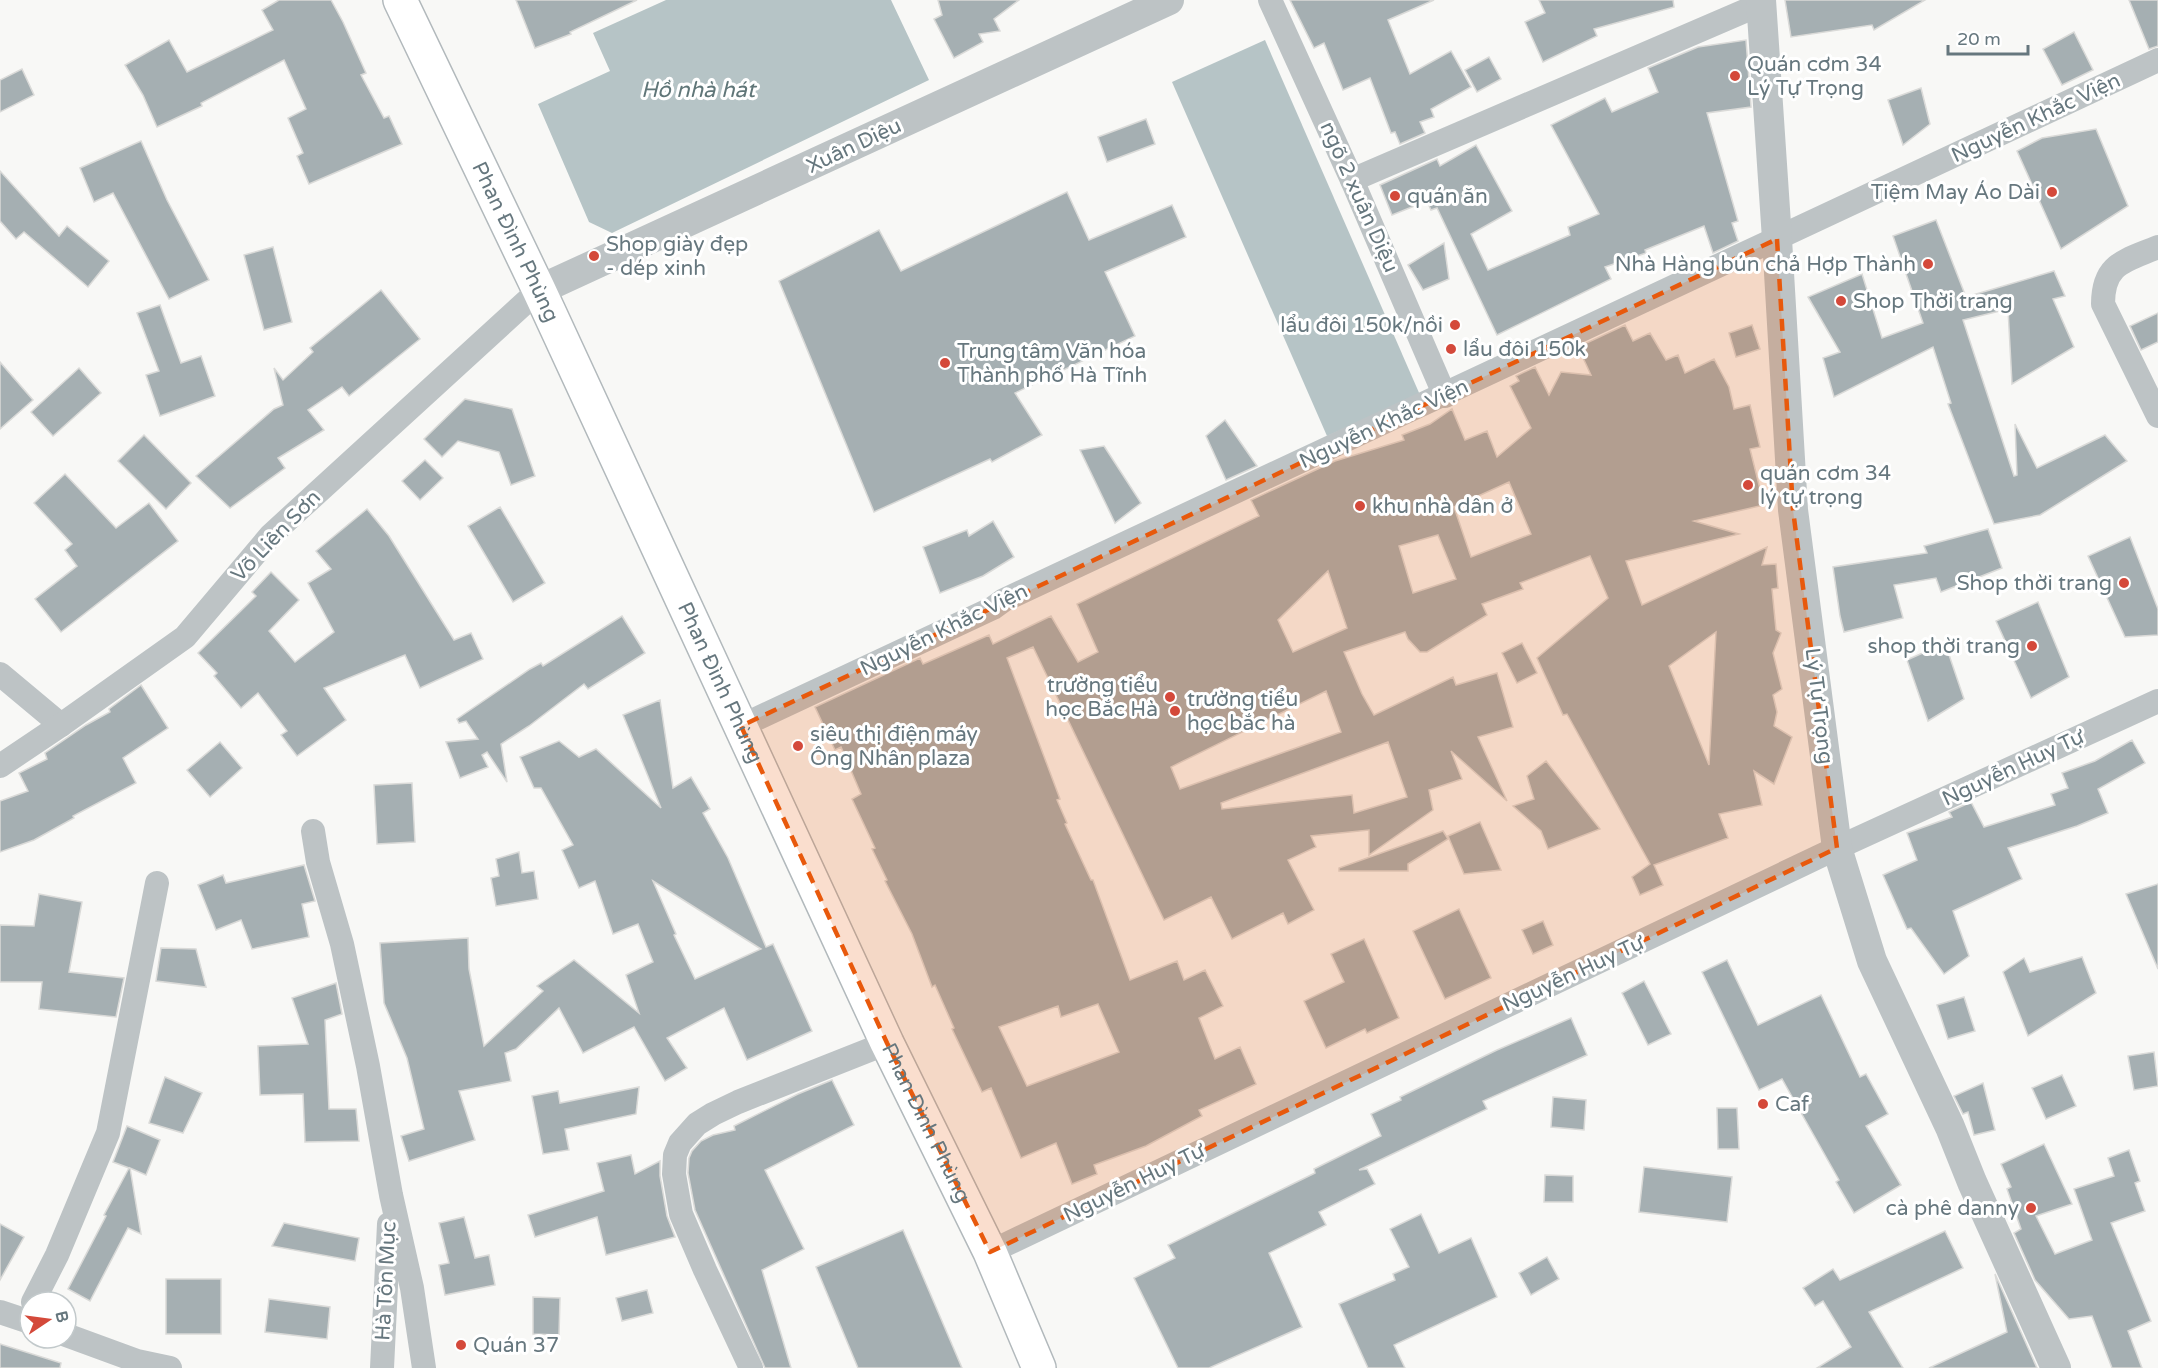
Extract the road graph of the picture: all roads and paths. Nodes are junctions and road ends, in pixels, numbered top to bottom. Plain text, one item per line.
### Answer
1 (400, 0) edge
2 (1169, 0) edge
3 (1270, 0) edge
4 (1761, 2) edge
5 (2158, 60) edge
6 (1352, 180) junction
7 (1778, 239) junction
8 (2158, 247) edge
9 (539, 290) junction
10 (1445, 396) junction
11 (2158, 416) edge
12 (0, 674) edge
13 (2158, 701) edge
14 (61, 725) junction
15 (741, 726) junction
16 (0, 765) edge
17 (314, 831) dead end
18 (1837, 848) junction
19 (157, 883) dead end
20 (887, 1043) junction
21 (391, 1195) junction
22 (990, 1252) junction
23 (40, 1290) edge
24 (0, 1312) edge
25 (18, 1313) edge
26 (78, 1340) edge
27 (136, 1365) edge
28 (170, 1368) edge
29 (382, 1368) edge
30 (424, 1368) edge
31 (751, 1368) edge
32 (1039, 1368) edge
33 (2056, 1368) edge

1 - 9 main road, Phan Đình Phùng
2 - 9 street, Xuân Diệu
3 - 6 street, ngõ 2 xuân Diệu
4 - 6 street
4 - 7 street, Lý Tự Trọng
5 - 7 street, Nguyễn Khắc Viện
6 - 10 street, ngõ 2 xuân Diệu
7 - 10 street, Nguyễn Khắc Viện
7 - 18 street, Lý Tự Trọng
8 - 11 street
9 - 14 street, Võ Liên Sơn
9 - 15 main road, Phan Đình Phùng
10 - 15 street, Nguyễn Khắc Viện
12 - 14 street
13 - 18 street, Nguyễn Huy Tự
14 - 16 street, Võ Liên Sơn
15 - 20 main road, Phan Đình Phùng
17 - 21 street
18 - 22 street, Nguyễn Huy Tự
18 - 33 street, Lý Tự Trọng
19 - 23 street
20 - 22 main road, Phan Đình Phùng
20 - 31 street
21 - 29 street, Hà Tôn Mục
21 - 30 street
22 - 32 main road, Phan Đình Phùng
24 - 25 street
26 - 27 street
27 - 28 street

